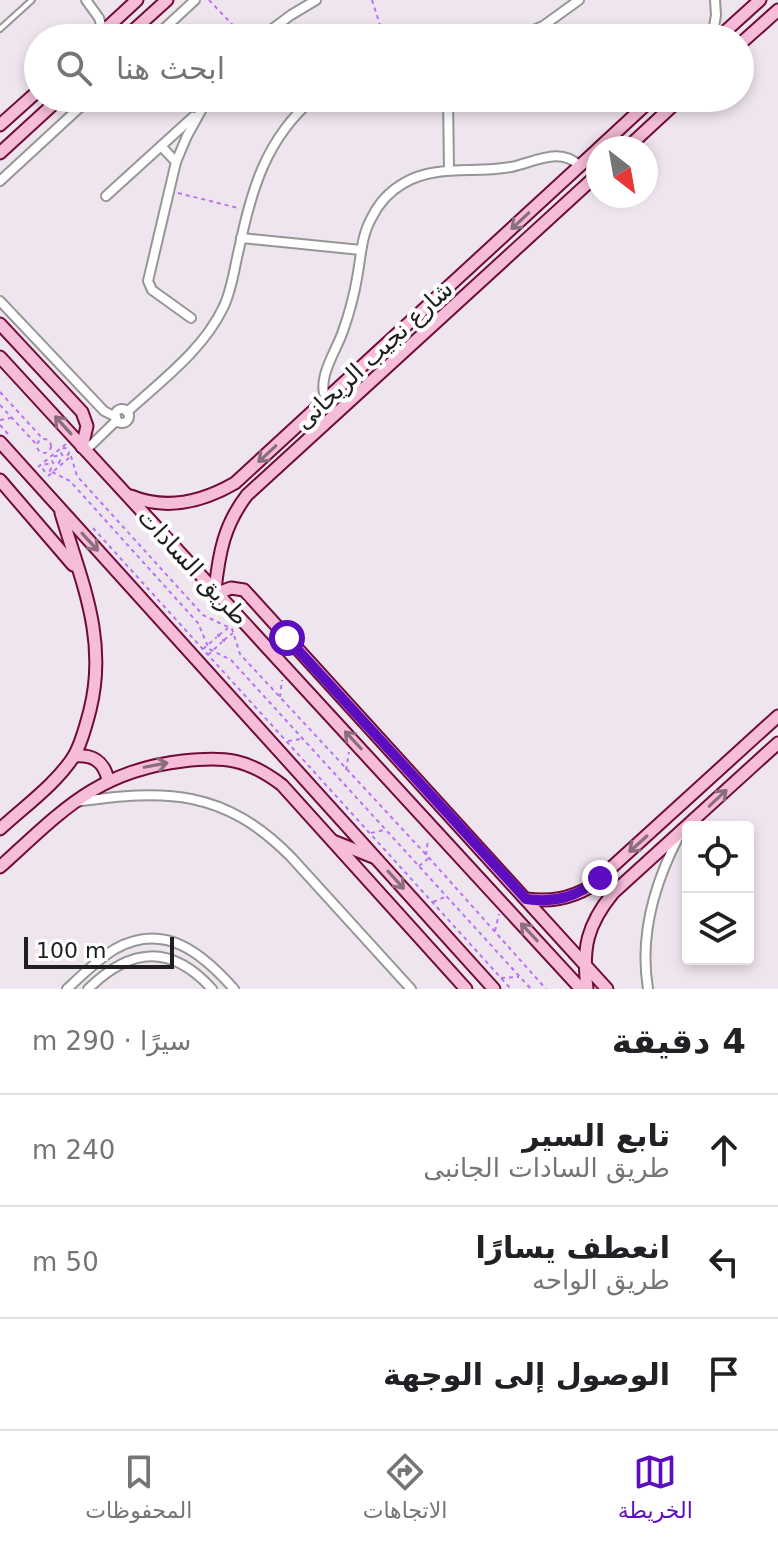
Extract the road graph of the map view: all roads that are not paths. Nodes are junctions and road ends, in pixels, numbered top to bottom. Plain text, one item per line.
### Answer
1 (32, 0) edge
2 (86, 0) edge
3 (137, 0) edge
4 (167, 0) edge
5 (195, 0) edge
6 (316, 0) edge
7 (579, 0) edge
8 (715, 0) edge
9 (760, 0) edge
10 (778, 10) edge
11 (99, 24) edge
12 (111, 24) edge
13 (140, 24) edge
14 (169, 24) edge
15 (279, 24) edge
16 (546, 24) edge
17 (716, 24) edge
18 (732, 24) edge
19 (0, 29) edge
20 (754, 31) edge
21 (24, 104) edge
22 (45, 112) edge
23 (75, 112) edge
24 (199, 112) edge
25 (200, 112) edge
26 (300, 112) edge
27 (448, 112) edge
28 (638, 112) edge
29 (666, 112) edge
30 (0, 125) edge
31 (613, 136) edge
32 (640, 136) edge
33 (161, 146) junction
34 (0, 153) edge
35 (586, 161) edge
36 (176, 162) junction
37 (580, 166) junction
38 (449, 170) junction
39 (0, 181) edge
40 (586, 185) edge
41 (106, 196) dead end
42 (547, 197) junction
43 (559, 210) junction
44 (241, 238) junction
45 (361, 250) junction
46 (0, 301) edge
47 (191, 318) dead end
48 (0, 324) edge
49 (0, 357) edge
50 (326, 400) junction
51 (116, 419) junction
52 (5, 439) edge
53 (81, 450) junction
54 (0, 480) edge
55 (235, 483) junction
56 (126, 494) junction
57 (247, 495) junction
58 (60, 509) junction
59 (80, 575) junction
60 (216, 591) junction
61 (778, 716) edge
62 (777, 744) edge
63 (74, 756) junction
64 (108, 780) junction
65 (71, 803) junction
66 (15, 815) junction
67 (0, 819) edge
68 (694, 821) edge
69 (0, 829) edge
70 (682, 832) joint
71 (329, 839) junction
72 (376, 858) junction
73 (0, 867) edge
74 (607, 872) junction
75 (620, 887) junction
76 (526, 899) junction
77 (584, 964) junction
78 (67, 989) edge
79 (88, 989) edge
80 (212, 989) edge
81 (234, 989) edge
82 (411, 989) edge
83 (466, 989) edge
84 (494, 989) edge
85 (584, 989) edge
86 (607, 989) edge
87 (648, 989) edge

1 - 19 lane
2 - 11 street
3 - 12 street
4 - 13 street
5 - 14 street
6 - 15 street
7 - 16 street
8 - 17 street
9 - 18 street
10 - 20 street
21 - 30 street
22 - 34 street
23 - 39 street
24 - 33 street
25 - 36 street
26 - 44 street
27 - 38 street
28 - 31 street, شارع نجيب الريحانى
29 - 32 street
33 - 36 street
33 - 41 street
35 - 37 street, شارع نجيب الريحانى
36 - 47 street
37 - 38 street
37 - 42 street, شارع نجيب الريحانى
38 - 45 street
40 - 43 street, شارع نجيب الريحانى
42 - 43 street
42 -> 50 street, شارع نجيب الريحانى
43 - 57 street, شارع نجيب الريحانى
44 - 45 street
44 - 51 street
45 - 50 street
46 - 51 street
48 - 53 street
53 -> 49 street, طريق السادات
50 -> 55 street, شارع نجيب الريحانى
51 - 53 street
52 - 58 street
53 - 56 street, طريق السادات
54 - 59 street
55 - 56 street, شارع نجيب الريحانى
55 - 57 street
56 - 60 street, طريق السادات
57 - 60 street, شارع نجيب الريحانى
58 - 59 street
58 -> 72 street
59 - 63 street
60 - 76 street
85 -> 60 street, طريق السادات
61 -> 74 street
68 -> 62 street
63 - 64 street
63 - 66 street
64 - 65 street
64 -> 71 street
65 - 73 street
65 - 82 street
66 - 67 street
66 - 69 street
70 - 75 street
70 - 87 street
71 - 72 street
71 - 83 street
72 -> 84 street
74 - 75 street
74 - 76 street
75 - 77 street
76 - 77 street
77 - 85 street
77 - 86 street
78 - 81 street
79 - 80 street

